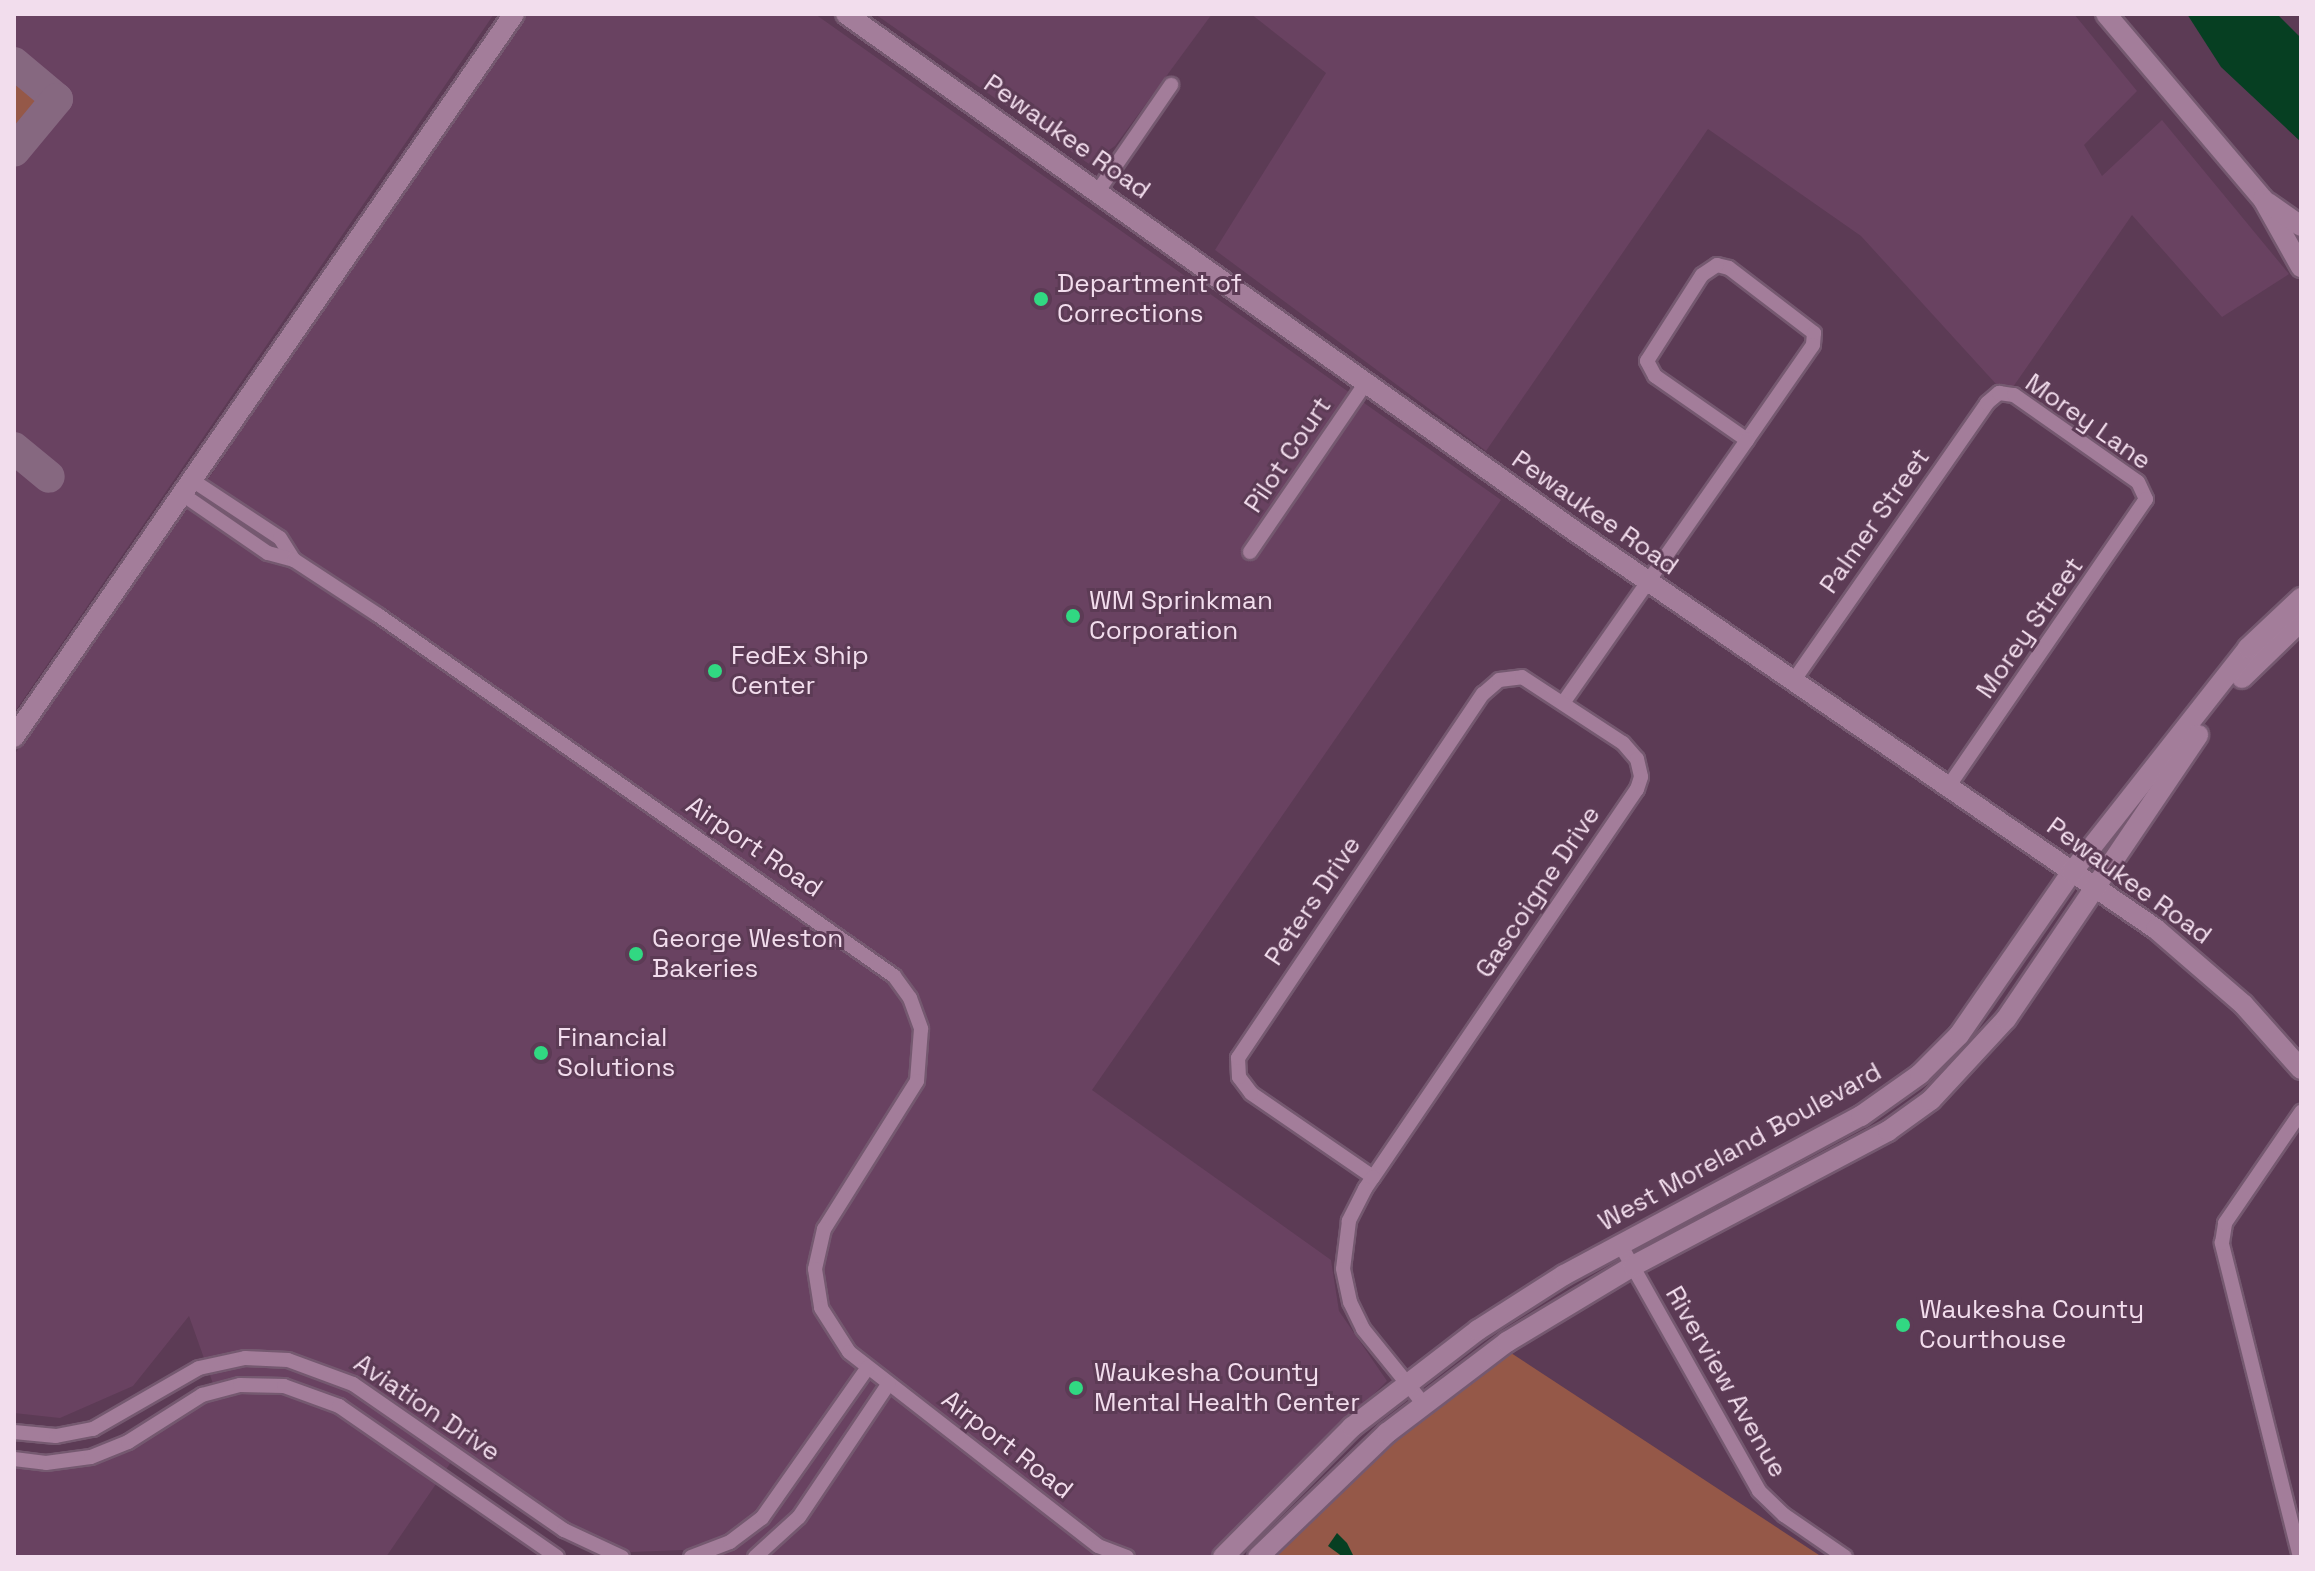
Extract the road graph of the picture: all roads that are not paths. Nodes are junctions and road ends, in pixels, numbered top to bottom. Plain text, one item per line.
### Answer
1 (514, 14) edge
2 (846, 14) edge
3 (2106, 14) edge
4 (1171, 85) dead end
5 (1098, 191) junction
6 (2263, 199) junction
7 (2301, 226) edge
8 (2301, 267) edge
9 (1365, 384) junction
10 (1999, 393) joint
11 (1747, 440) junction
12 (187, 487) junction
13 (2146, 495) joint
14 (1250, 552) dead end
15 (1648, 582) junction
16 (2301, 598) edge
17 (2301, 621) edge
18 (1794, 680) junction
19 (1563, 703) junction
20 (14, 737) edge
21 (1949, 786) junction
22 (2072, 872) junction
23 (2095, 886) junction
24 (2021, 947) junction
25 (2043, 963) junction
26 (1934, 1061) junction
27 (2301, 1069) edge
28 (1952, 1081) junction
29 (2301, 1112) edge
30 (1373, 1177) junction
31 (1620, 1244) junction
32 (1633, 1266) junction
33 (1533, 1294) junction
34 (1546, 1317) junction
35 (868, 1367) junction
36 (185, 1374) junction
37 (889, 1383) junction
38 (1405, 1383) junction
39 (194, 1399) junction
40 (1423, 1403) junction
41 (404, 1419) junction
42 (14, 1432) edge
43 (34, 1436) junction
44 (389, 1441) junction
45 (14, 1459) edge
46 (463, 1460) junction
47 (46, 1463) junction
48 (793, 1478) junction
49 (448, 1482) junction
50 (815, 1492) junction
51 (1247, 1531) junction
52 (1101, 1552) edge
53 (1262, 1553) edge
54 (557, 1557) edge
55 (622, 1557) edge
56 (691, 1557) edge
57 (755, 1557) edge
58 (1127, 1557) edge
59 (1223, 1557) edge
60 (1845, 1557) edge
61 (2300, 1557) edge

1 - 12 street
2 - 5 street, Pewaukee Road
3 - 6 street
4 - 5 street
5 - 9 street, Pewaukee Road
6 - 7 street
6 - 8 street
9 - 14 street, Pilot Court
9 - 15 street, Pewaukee Road
10 - 13 street, Morey Lane
10 - 18 street, Palmer Street
11 - 11 street
11 - 15 street
12 - 20 street
12 - 35 street, Airport Road
13 - 21 street, Morey Street
15 - 18 street, Pewaukee Road
15 - 19 street
16 - 22 street, West Moreland Boulevard
17 - 23 street, West Moreland Boulevard
18 - 21 street, Pewaukee Road
19 - 30 street, Gascoigne Drive
19 - 30 street, Peters Drive
21 - 22 street, Pewaukee Road
22 - 23 street, Pewaukee Road
22 - 24 street, West Moreland Boulevard
23 - 25 street, West Moreland Boulevard
23 - 27 street, Pewaukee Road
24 - 25 street
24 - 26 street, West Moreland Boulevard
25 - 28 street, West Moreland Boulevard
26 - 28 street
26 - 31 street, West Moreland Boulevard
28 - 32 street, West Moreland Boulevard
29 - 61 street
30 - 38 street, Gascoigne Drive
31 - 32 street, Riverview Avenue
31 - 33 street, West Moreland Boulevard
32 - 34 street, West Moreland Boulevard
32 - 60 street, Riverview Avenue
33 - 34 street
33 - 38 street, West Moreland Boulevard
34 - 40 street, West Moreland Boulevard
35 - 37 street, Airport Road
35 - 48 street
36 - 39 street
36 - 41 street, Aviation Drive
36 - 43 street, Aviation Drive
37 - 50 street
37 - 52 street, Airport Road
38 - 40 street, Gascoigne Drive
38 - 51 street, West Moreland Boulevard
39 - 44 street, Aviation Drive
39 - 47 street, Aviation Drive
40 - 53 street, West Moreland Boulevard
41 - 44 street
41 - 46 street, Aviation Drive
42 - 43 street, Aviation Drive
43 - 47 street
44 - 49 street, Aviation Drive
45 - 47 street, Aviation Drive
46 - 49 street
46 - 55 street, Aviation Drive
48 - 50 street
48 - 56 street
49 - 54 street, Aviation Drive
50 - 57 street
51 - 53 street
51 - 59 street, West Moreland Boulevard
52 - 58 street, Airport Road

